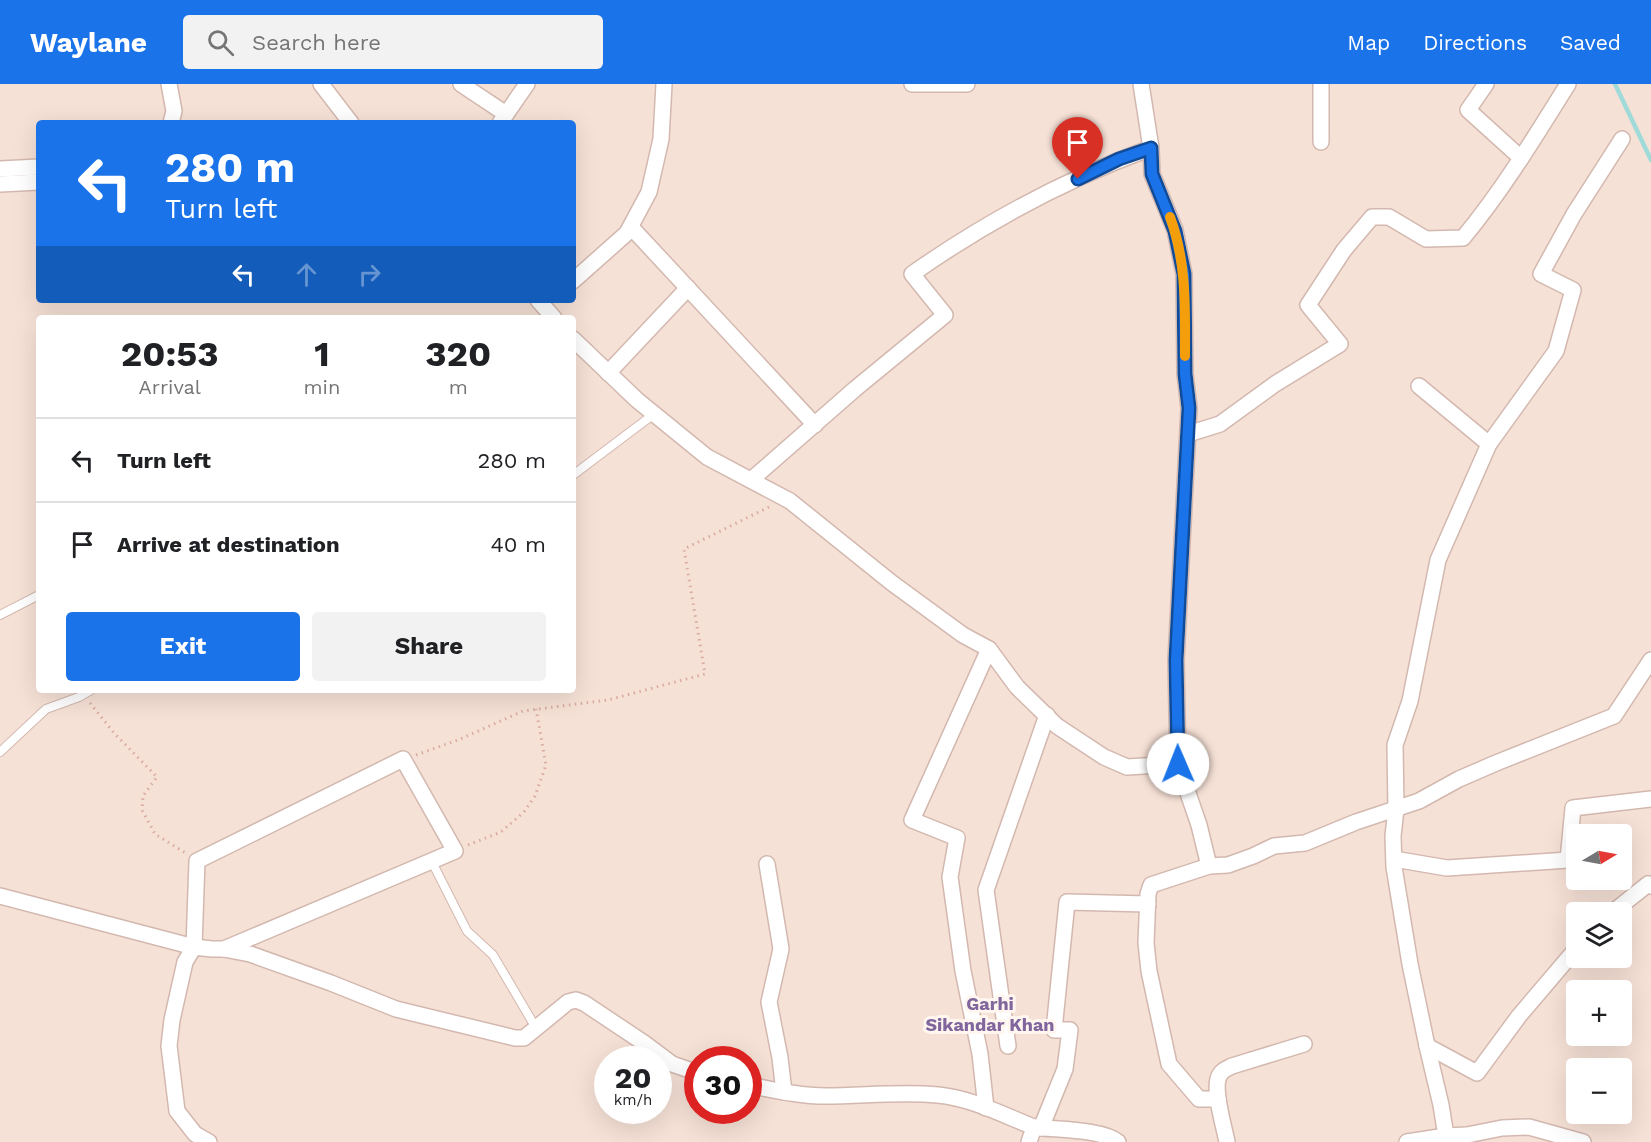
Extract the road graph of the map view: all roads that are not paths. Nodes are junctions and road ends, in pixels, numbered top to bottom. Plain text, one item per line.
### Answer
1 (169, 84) edge
2 (321, 84) edge
3 (461, 84) edge
4 (527, 84) edge
5 (664, 84) edge
6 (912, 84) edge
7 (967, 84) edge
8 (1142, 84) edge
9 (1322, 84) edge
10 (1486, 84) edge
11 (1568, 84) edge
12 (503, 119) edge
13 (172, 120) edge
14 (349, 120) edge
15 (1622, 139) dead end
16 (1321, 142) dead end
17 (1151, 148) junction
18 (1521, 158) junction
19 (36, 166) edge
20 (0, 169) edge
21 (36, 182) edge
22 (0, 184) edge
23 (631, 227) junction
24 (576, 278) edge
25 (688, 288) junction
26 (576, 342) edge
27 (608, 373) junction
28 (1419, 386) dead end
29 (654, 414) junction
30 (815, 425) junction
31 (1188, 434) junction
32 (1489, 444) junction
33 (576, 473) edge
34 (751, 480) junction
35 (36, 597) edge
36 (0, 615) edge
37 (988, 649) junction
38 (1651, 660) edge
39 (86, 693) edge
40 (1047, 715) junction
41 (0, 752) edge
42 (1178, 764) junction
43 (1651, 799) edge
44 (1396, 809) junction
45 (1394, 859) junction
46 (431, 860) junction
47 (767, 864) dead end
48 (1209, 866) junction
49 (1651, 886) edge
50 (0, 896) edge
51 (1626, 902) edge
52 (1148, 904) junction
53 (194, 946) junction
54 (224, 949) junction
55 (1566, 961) edge
56 (536, 1028) junction
57 (1304, 1044) dead end
58 (1008, 1046) dead end
59 (1427, 1046) junction
60 (684, 1068) edge
61 (762, 1088) edge
62 (784, 1092) junction
63 (1218, 1099) junction
64 (986, 1108) junction
65 (1037, 1127) junction
66 (1446, 1136) junction
67 (206, 1141) edge
68 (1029, 1142) edge
69 (1118, 1142) edge
70 (1227, 1142) edge
71 (1407, 1142) edge
72 (1583, 1142) edge

1 - 13 street
2 - 14 street
3 - 12 street
4 - 12 street
5 - 23 street
6 - 7 street
8 - 17 street
9 - 16 street
10 - 18 street
11 - 18 street
15 - 32 street
17 - 30 street
17 - 31 street
18 - 31 street
19 - 20 street
21 - 22 street
23 - 24 street
23 - 25 street
25 - 27 street
25 - 30 street
26 - 27 street
27 - 29 street
28 - 32 street
29 - 33 lane
29 - 34 street
30 - 34 street
31 - 42 street
32 - 44 street
34 - 37 street
35 - 36 lane
37 - 40 street
37 - 64 street
38 - 44 street
39 - 41 lane
40 - 42 street
40 - 58 street
42 - 48 street
43 - 45 street
44 - 45 street
44 - 48 street
45 - 59 street
46 - 53 street
46 - 54 street
46 - 56 lane
47 - 62 street
48 - 52 street
49 - 51 street
50 - 53 street
52 - 63 street
52 - 65 street
53 - 54 street
53 - 67 street
54 - 56 street
55 - 59 street
56 - 60 street
57 - 63 street
59 - 66 street
61 - 62 street
62 - 64 street
63 - 70 street
64 - 65 street
65 - 68 street
65 - 69 street
66 - 71 street
66 - 72 street

